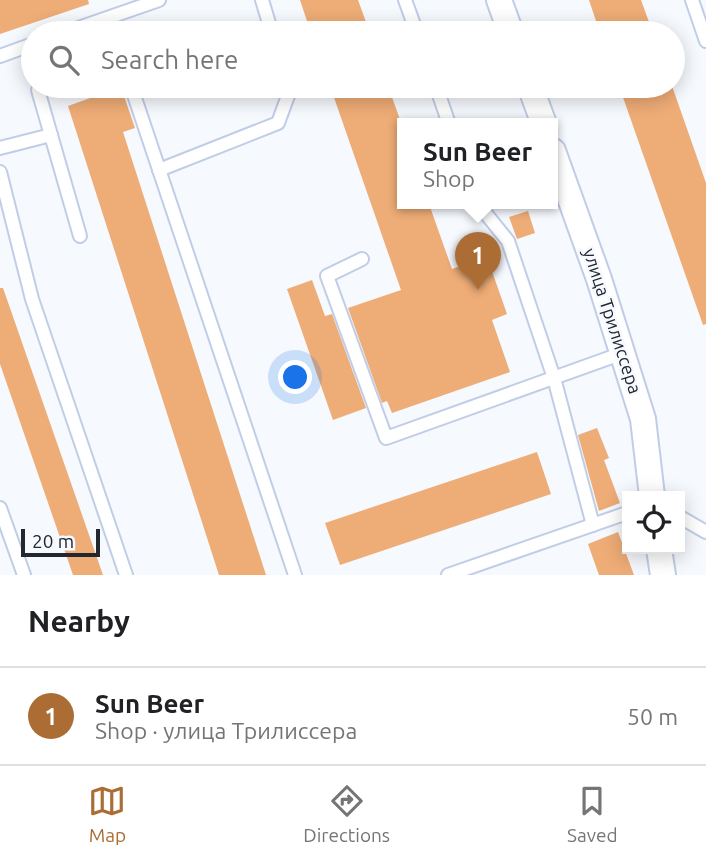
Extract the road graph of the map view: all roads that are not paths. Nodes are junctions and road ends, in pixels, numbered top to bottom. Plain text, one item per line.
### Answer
1 (159, 0) edge
2 (262, 0) edge
3 (405, 0) edge
4 (499, 0) edge
5 (692, 0) edge
6 (108, 18) junction
7 (99, 21) edge
8 (109, 21) edge
9 (268, 21) edge
10 (412, 21) edge
11 (507, 21) edge
12 (706, 41) edge
13 (21, 48) edge
14 (0, 56) edge
15 (40, 98) edge
16 (135, 98) edge
17 (287, 98) edge
18 (440, 98) edge
19 (534, 98) edge
20 (447, 118) edge
21 (542, 118) edge
22 (51, 135) junction
23 (0, 148) edge
24 (558, 165) edge
25 (159, 170) junction
26 (0, 172) edge
27 (482, 209) edge
28 (80, 236) dead end
29 (362, 259) dead end
30 (623, 353) junction
31 (554, 378) junction
32 (651, 491) edge
33 (0, 508) edge
34 (622, 515) edge
35 (685, 520) edge
36 (593, 525) junction
37 (706, 532) edge
38 (660, 554) edge
39 (476, 570) edge
40 (24, 575) edge
41 (126, 575) edge
42 (295, 575) edge
43 (448, 575) edge
44 (663, 575) edge

1 - 6 lane
2 - 9 lane
3 - 10 lane
4 - 11 street
5 - 12 lane
6 - 7 lane
6 - 8 lane
13 - 14 lane
15 - 22 lane
16 - 25 lane
17 - 25 lane
18 - 20 lane
19 - 21 street
22 - 23 lane
22 - 28 lane
24 - 30 street, улица Трилиссера
25 - 42 lane
26 - 41 lane
27 - 31 lane
29 - 31 lane
30 - 31 lane
30 - 32 street, улица Трилиссера
31 - 36 lane
33 - 40 lane
34 - 36 lane
35 - 37 lane
36 - 39 lane
38 - 44 street
39 - 43 lane

